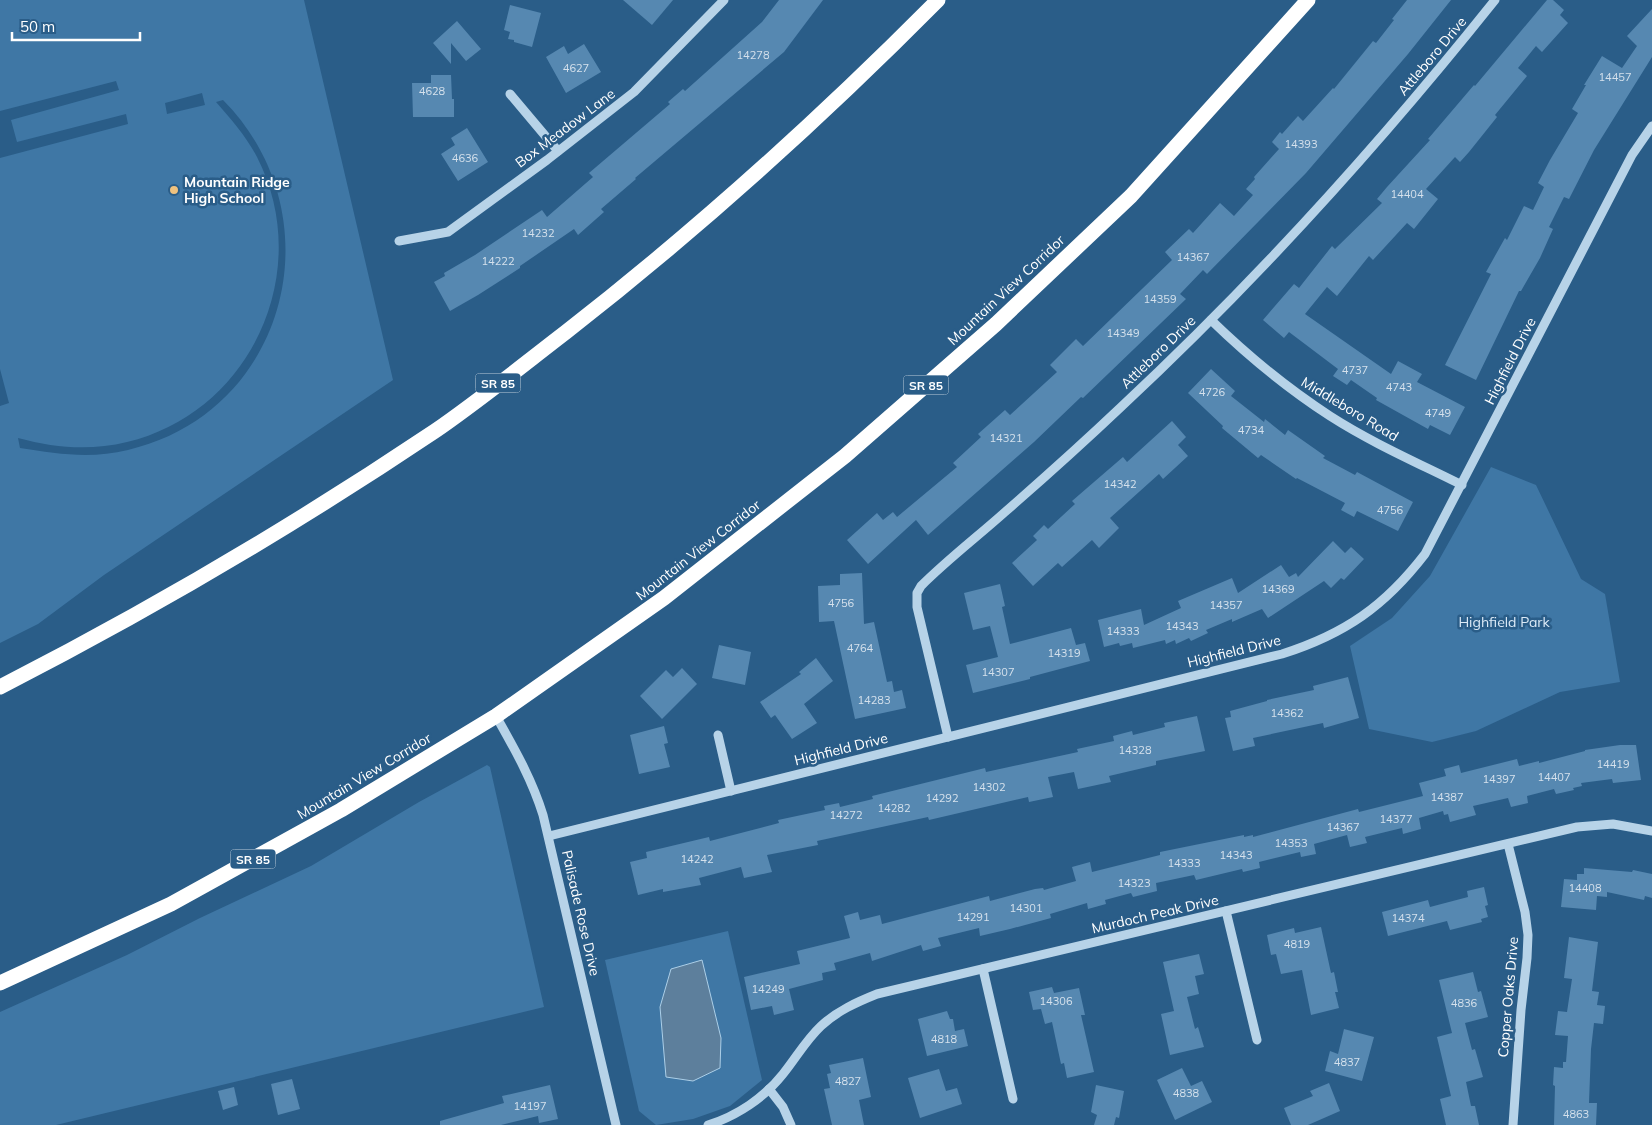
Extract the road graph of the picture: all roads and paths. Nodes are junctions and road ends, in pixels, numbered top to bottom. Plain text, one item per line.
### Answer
1 (724, 0) edge
2 (938, 0) edge
3 (1308, 0) edge
4 (1496, 0) edge
5 (510, 94) dead end
6 (1652, 126) edge
7 (558, 151) junction
8 (400, 241) dead end
9 (1211, 320) junction
10 (1462, 485) junction
11 (0, 687) edge
12 (496, 716) junction
13 (718, 735) dead end
14 (948, 736) junction
15 (732, 790) junction
16 (1652, 832) edge
17 (549, 836) junction
18 (1508, 844) junction
19 (1226, 911) junction
20 (983, 969) junction
21 (0, 982) edge
22 (1257, 1040) dead end
23 (769, 1089) junction
24 (1013, 1099) dead end
25 (616, 1125) edge
26 (708, 1125) edge
27 (791, 1125) edge
28 (1513, 1125) edge

1 - 7 street, Box Meadow Lane
2 - 11 highway, SR 85
3 - 12 highway, Mountain View Corridor / SR 85
4 - 9 street, Attleboro Drive
5 - 7 street
6 - 10 street, Highfield Drive
7 - 8 street, Box Meadow Lane
9 - 10 street, Middleboro Road
9 - 14 street, Attleboro Drive
10 - 14 street, Highfield Drive
12 - 17 street, Palisade Rose Drive
12 - 21 highway, Mountain View Corridor / SR 85
13 - 15 street
14 - 15 street, Highfield Drive
15 - 17 street, Highfield Drive
16 - 18 street, Murdoch Peak Drive
17 - 25 street, Palisade Rose Drive
18 - 19 street, Murdoch Peak Drive
18 - 28 street, Copper Oaks Drive
19 - 20 street, Murdoch Peak Drive
19 - 22 street
20 - 23 street, Murdoch Peak Drive
20 - 24 street
23 - 26 street, Murdoch Peak Drive
23 - 27 street

